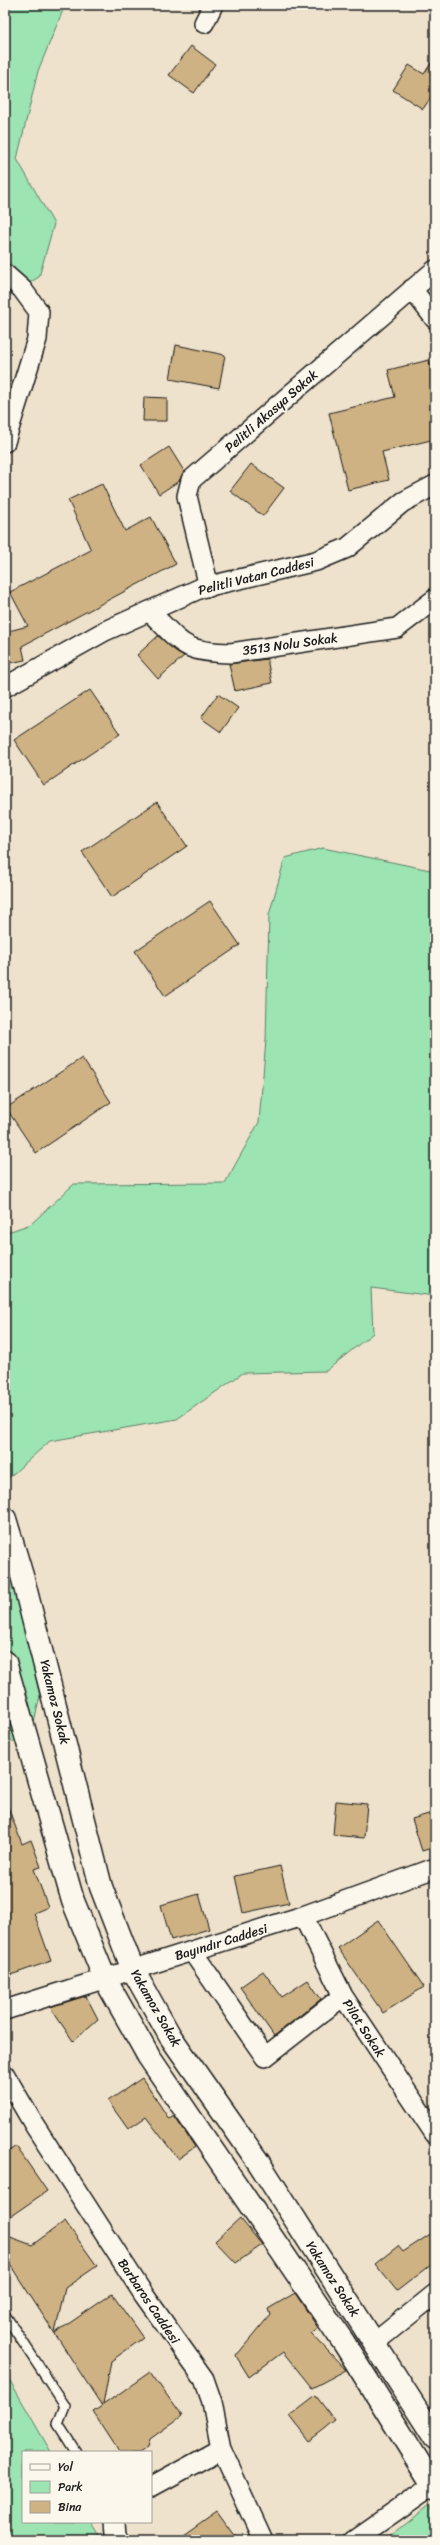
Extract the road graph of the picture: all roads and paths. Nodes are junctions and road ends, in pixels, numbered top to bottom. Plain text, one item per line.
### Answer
1 (213, 5) edge
2 (204, 24) dead end
3 (435, 270) edge
4 (5, 274) edge
5 (412, 289) junction
6 (435, 319) edge
7 (5, 442) edge
8 (435, 486) edge
9 (209, 587) junction
10 (435, 599) edge
11 (150, 612) junction
12 (5, 687) edge
13 (5, 1519) edge
14 (5, 1662) edge
15 (435, 1868) edge
16 (303, 1916) junction
17 (192, 1951) junction
18 (133, 1970) junction
19 (105, 1980) junction
20 (343, 1996) junction
21 (5, 2010) edge
22 (5, 2075) edge
23 (435, 2134) edge
24 (435, 2294) edge
25 (5, 2314) edge
26 (374, 2343) junction
27 (435, 2438) edge
28 (221, 2449) junction
29 (75, 2451) edge
30 (152, 2486) edge
31 (434, 2487) edge
32 (114, 2523) edge
33 (119, 2540) edge
34 (263, 2540) edge
35 (354, 2540) edge

1 - 2 street
3 - 5 street, Pelitli Akasya Sokak
4 - 7 street
5 - 6 street
5 - 9 street, Pelitli Akasya Sokak
8 - 9 street, Pelitli Vatan Caddesi
9 - 11 street, Pelitli Vatan Caddesi
10 - 11 street, 3513 Nolu Sokak
11 - 12 street, Pelitli Vatan Caddesi
13 - 18 main road, Yakamoz Sokak
14 - 19 main road, Yakamoz Sokak
15 - 16 street, Bayındır Caddesi
16 - 17 street, Bayındır Caddesi
16 - 20 street, Pilot Sokak
17 - 18 street, Bayındır Caddesi
17 - 20 street
18 - 19 street, Bayındır Caddesi
18 - 26 main road, Yakamoz Sokak
19 - 21 street, Bayındır Caddesi
19 - 31 main road, Yakamoz Sokak
20 - 23 street, Pilot Sokak
22 - 28 street, Barbaros Caddesi
24 - 26 street
25 - 29 lane
26 - 27 main road, Yakamoz Sokak
28 - 30 street
28 - 34 street, Barbaros Caddesi
31 - 35 street
32 - 33 street

